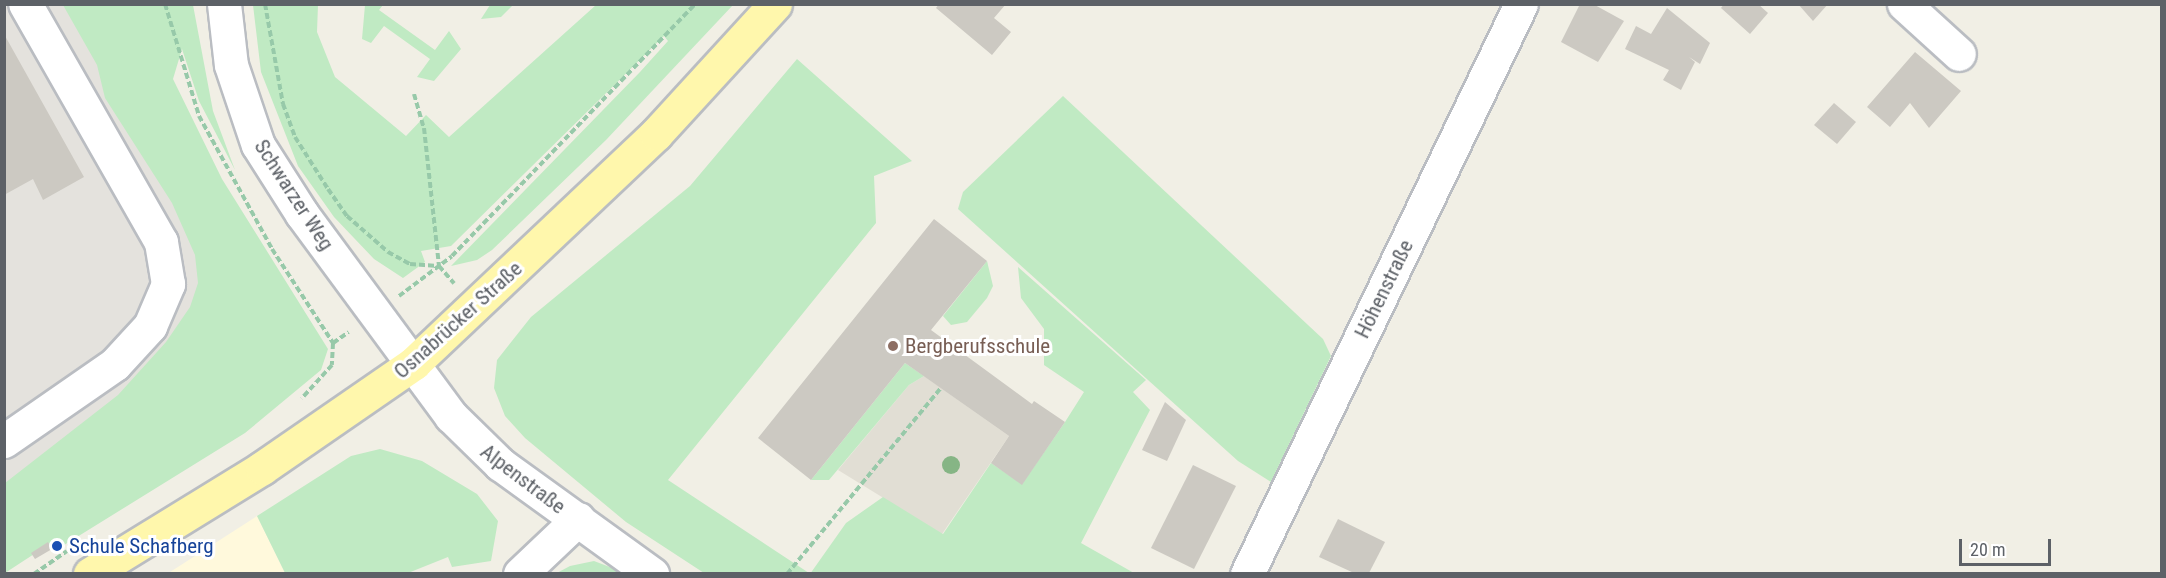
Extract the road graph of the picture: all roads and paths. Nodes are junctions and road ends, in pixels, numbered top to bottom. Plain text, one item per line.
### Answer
1 (25, 4) edge
2 (165, 4) edge
3 (224, 4) edge
4 (265, 4) edge
5 (695, 4) edge
6 (775, 4) edge
7 (1521, 4) edge
8 (1904, 4) edge
9 (1959, 54) dead end
10 (414, 94) dead end
11 (439, 266) junction
12 (414, 363) junction
13 (941, 388) dead end
14 (312, 391) dead end
15 (4, 441) edge
16 (578, 519) junction
17 (90, 573) edge
18 (520, 573) edge
19 (652, 573) edge
20 (787, 573) edge
21 (1247, 573) edge

1 - 15 street
2 - 14 path
3 - 12 street, Schwarzer Weg
4 - 11 path
5 - 11 path
6 - 12 main road, Osnabrücker Straße
7 - 21 street, Höhenstraße
8 - 9 street
10 - 11 path
12 - 16 street, Alpenstraße
12 - 17 main road, Osnabrücker Straße
13 - 20 path
16 - 18 street
16 - 19 street, Alpenstraße

